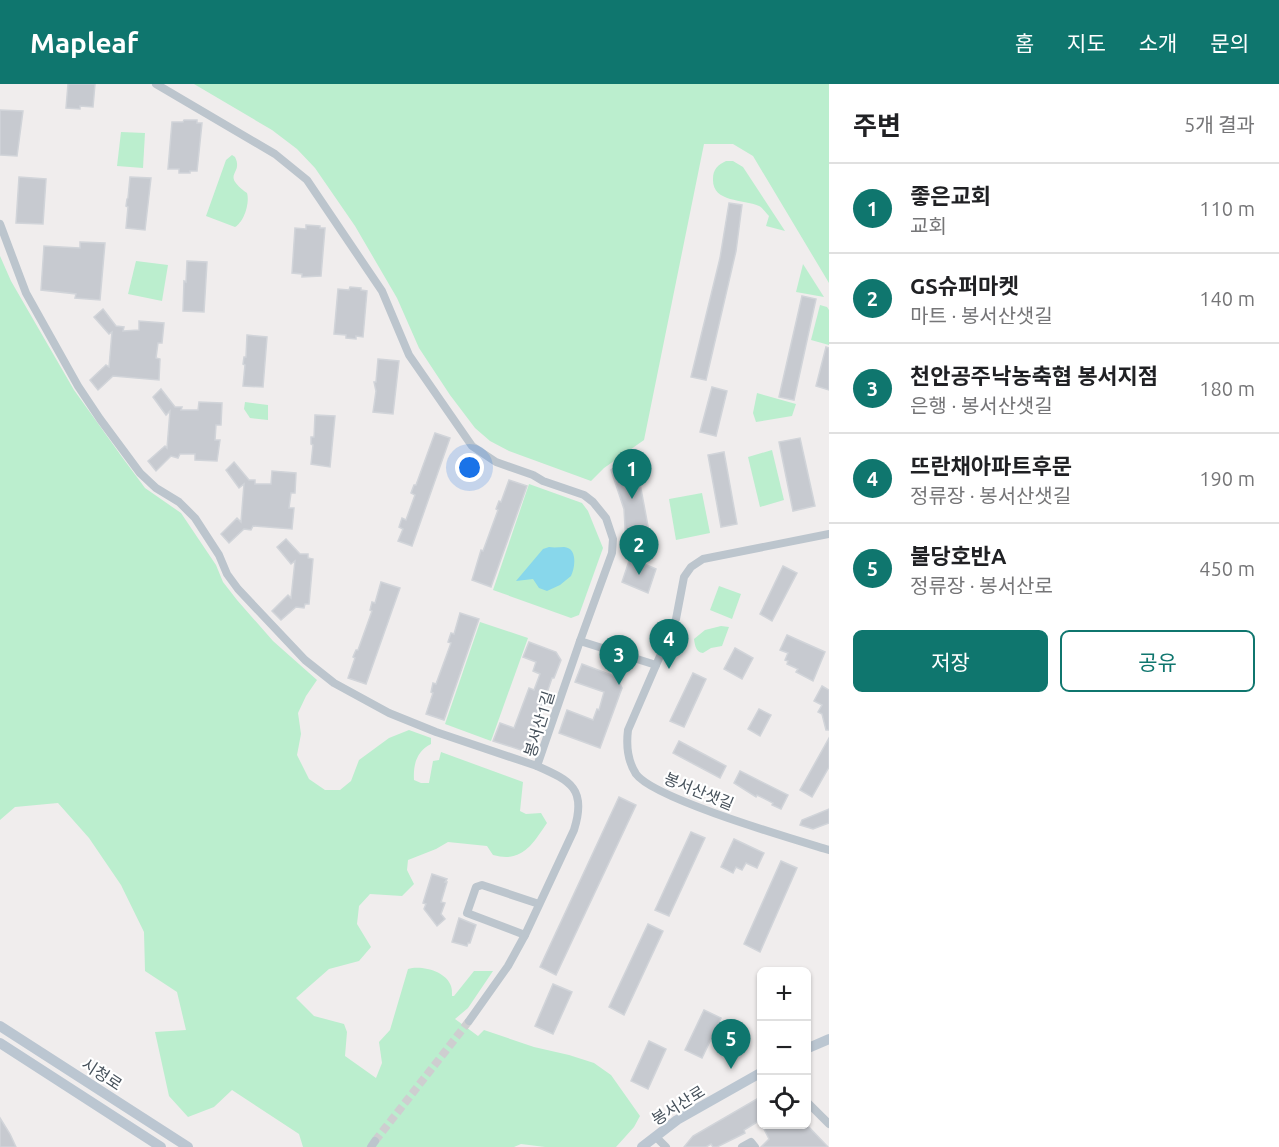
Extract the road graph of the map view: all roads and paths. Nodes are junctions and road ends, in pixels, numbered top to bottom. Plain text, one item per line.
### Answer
1 (156, 84) edge
2 (0, 224) edge
3 (829, 534) edge
4 (580, 641) junction
5 (656, 665) junction
6 (537, 766) junction
7 (829, 850) edge
8 (539, 904) junction
9 (525, 935) junction
10 (469, 1022) tunnel mouth
11 (0, 1026) edge
12 (829, 1039) edge
13 (0, 1043) edge
14 (829, 1046) edge
15 (811, 1047) edge
16 (811, 1054) edge
17 (757, 1075) edge
18 (757, 1083) edge
19 (811, 1105) edge
20 (829, 1124) edge
21 (658, 1143) edge
22 (161, 1147) edge
23 (188, 1147) edge
24 (642, 1147) edge
25 (742, 1147) edge
26 (755, 1147) edge

1 - 4 street, 봉서산1길
2 - 6 street
3 - 5 street, 봉서산샛길
4 - 5 street
4 - 6 street, 봉서산1길
5 - 7 street, 봉서산샛길
6 - 8 street, 봉서산1길
8 - 9 street, 봉서산1길
8 - 9 street
9 - 10 street, 봉서산1길
11 - 23 street, 시청로
12 - 15 street
13 - 22 street, 시청로
14 - 16 street
17 - 21 street, 봉서산로
18 - 21 street, 봉서산로
19 - 20 street
21 - 24 street, 봉서산로
25 - 26 street

